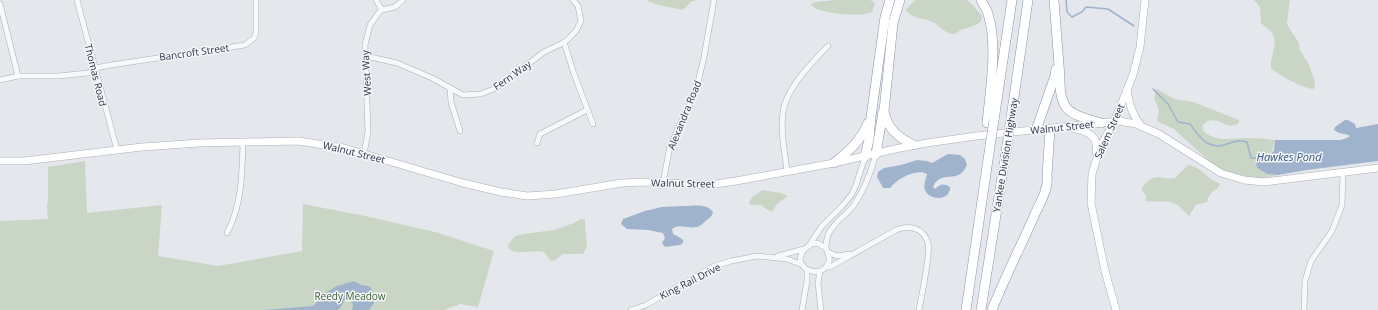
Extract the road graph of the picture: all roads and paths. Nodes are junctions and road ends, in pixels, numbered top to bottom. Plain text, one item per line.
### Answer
1 (77, 0) edge
2 (256, 0) edge
3 (376, 0) edge
4 (403, 0) edge
5 (573, 0) edge
6 (714, 0) edge
7 (890, 0) edge
8 (900, 0) edge
9 (981, 0) edge
10 (1012, 0) edge
11 (1028, 0) edge
12 (1054, 0) edge
13 (1145, 0) edge
14 (0, 4) edge
15 (382, 10) junction
16 (564, 42) junction
17 (828, 46) dead end
18 (366, 56) junction
19 (1058, 57) junction
20 (95, 68) junction
21 (18, 76) junction
22 (0, 80) edge
23 (450, 88) junction
24 (1127, 90) junction
25 (884, 102) junction
26 (587, 110) junction
27 (871, 116) junction
28 (990, 122) junction
29 (1114, 122) junction
30 (1100, 123) junction
31 (593, 124) dead end
32 (1141, 126) junction
33 (1067, 127) junction
34 (1050, 129) junction
35 (1036, 130) junction
36 (460, 131) dead end
37 (242, 143) junction
38 (536, 143) dead end
39 (914, 145) junction
40 (117, 150) junction
41 (364, 154) junction
42 (876, 154) junction
43 (865, 157) junction
44 (0, 161) edge
45 (834, 163) junction
46 (1094, 164) junction
47 (1378, 168) edge
48 (787, 172) junction
49 (1343, 173) junction
50 (663, 183) junction
51 (227, 234) dead end
52 (810, 244) junction
53 (804, 249) junction
54 (827, 250) junction
55 (856, 253) junction
56 (775, 257) junction
57 (803, 265) junction
58 (826, 267) junction
59 (807, 270) junction
60 (820, 271) junction
61 (631, 310) edge
62 (802, 310) edge
63 (821, 310) edge
64 (919, 310) edge
65 (966, 310) edge
66 (981, 310) edge
67 (992, 310) edge
68 (1116, 310) edge
69 (1304, 310) edge

1 - 20 street, Thomas Road
2 - 20 street, Bancroft Street
3 - 15 street
4 - 15 street
5 - 16 street, Fern Way
6 - 50 street, Alexandra Road
7 - 27 highway
8 - 25 highway
9 - 28 highway
10 - 28 highway, Yankee Division Highway
11 - 66 highway, Yankee Division Highway, bridge
12 - 19 highway
13 - 24 main road, Salem Street
14 - 21 street
15 - 18 street, West Way
16 - 23 street, Fern Way
16 - 26 street
17 - 48 street
18 - 23 street, Fern Way
18 - 41 street, West Way
19 - 30 highway
19 - 35 highway
20 - 21 street, Bancroft Street
20 - 40 street, Thomas Road
21 - 22 street, Bancroft Street
23 - 36 street
24 - 29 main road, Salem Street
24 - 32 main road
25 - 39 highway
25 - 42 highway
26 - 31 street
26 - 38 street
27 - 43 highway
27 - 45 highway
28 - 65 highway, Yankee Division Highway
29 - 30 main road, Walnut Street
29 - 32 main road, Walnut Street
29 - 46 main road, Salem Street
30 - 33 main road, Walnut Street
32 - 49 main road, Walnut Street
33 - 34 main road, Walnut Street
33 - 46 main road
34 - 35 main road, Walnut Street
34 - 67 highway
35 - 39 main road, Walnut Street
37 - 40 main road, Walnut Street
37 - 41 main road, Walnut Street
37 - 51 street
39 - 42 main road, Walnut Street
40 - 44 main road, Walnut Street
41 - 50 main road, Walnut Street
42 - 43 main road, Walnut Street
42 - 54 street
43 - 45 main road, Walnut Street
43 - 52 street
45 - 48 main road, Walnut Street
46 - 68 main road, Salem Street
47 - 49 main road, Walnut Street
48 - 50 main road, Walnut Street
49 - 69 street
52 - 53 street
52 - 54 street
53 - 56 street, King Rail Drive
53 - 57 street
54 - 55 street
54 - 58 street
55 - 58 street
55 - 64 street
56 - 57 street, King Rail Drive
56 - 61 street, King Rail Drive
57 - 59 street
58 - 60 street
59 - 60 street
59 - 62 street
60 - 63 street

